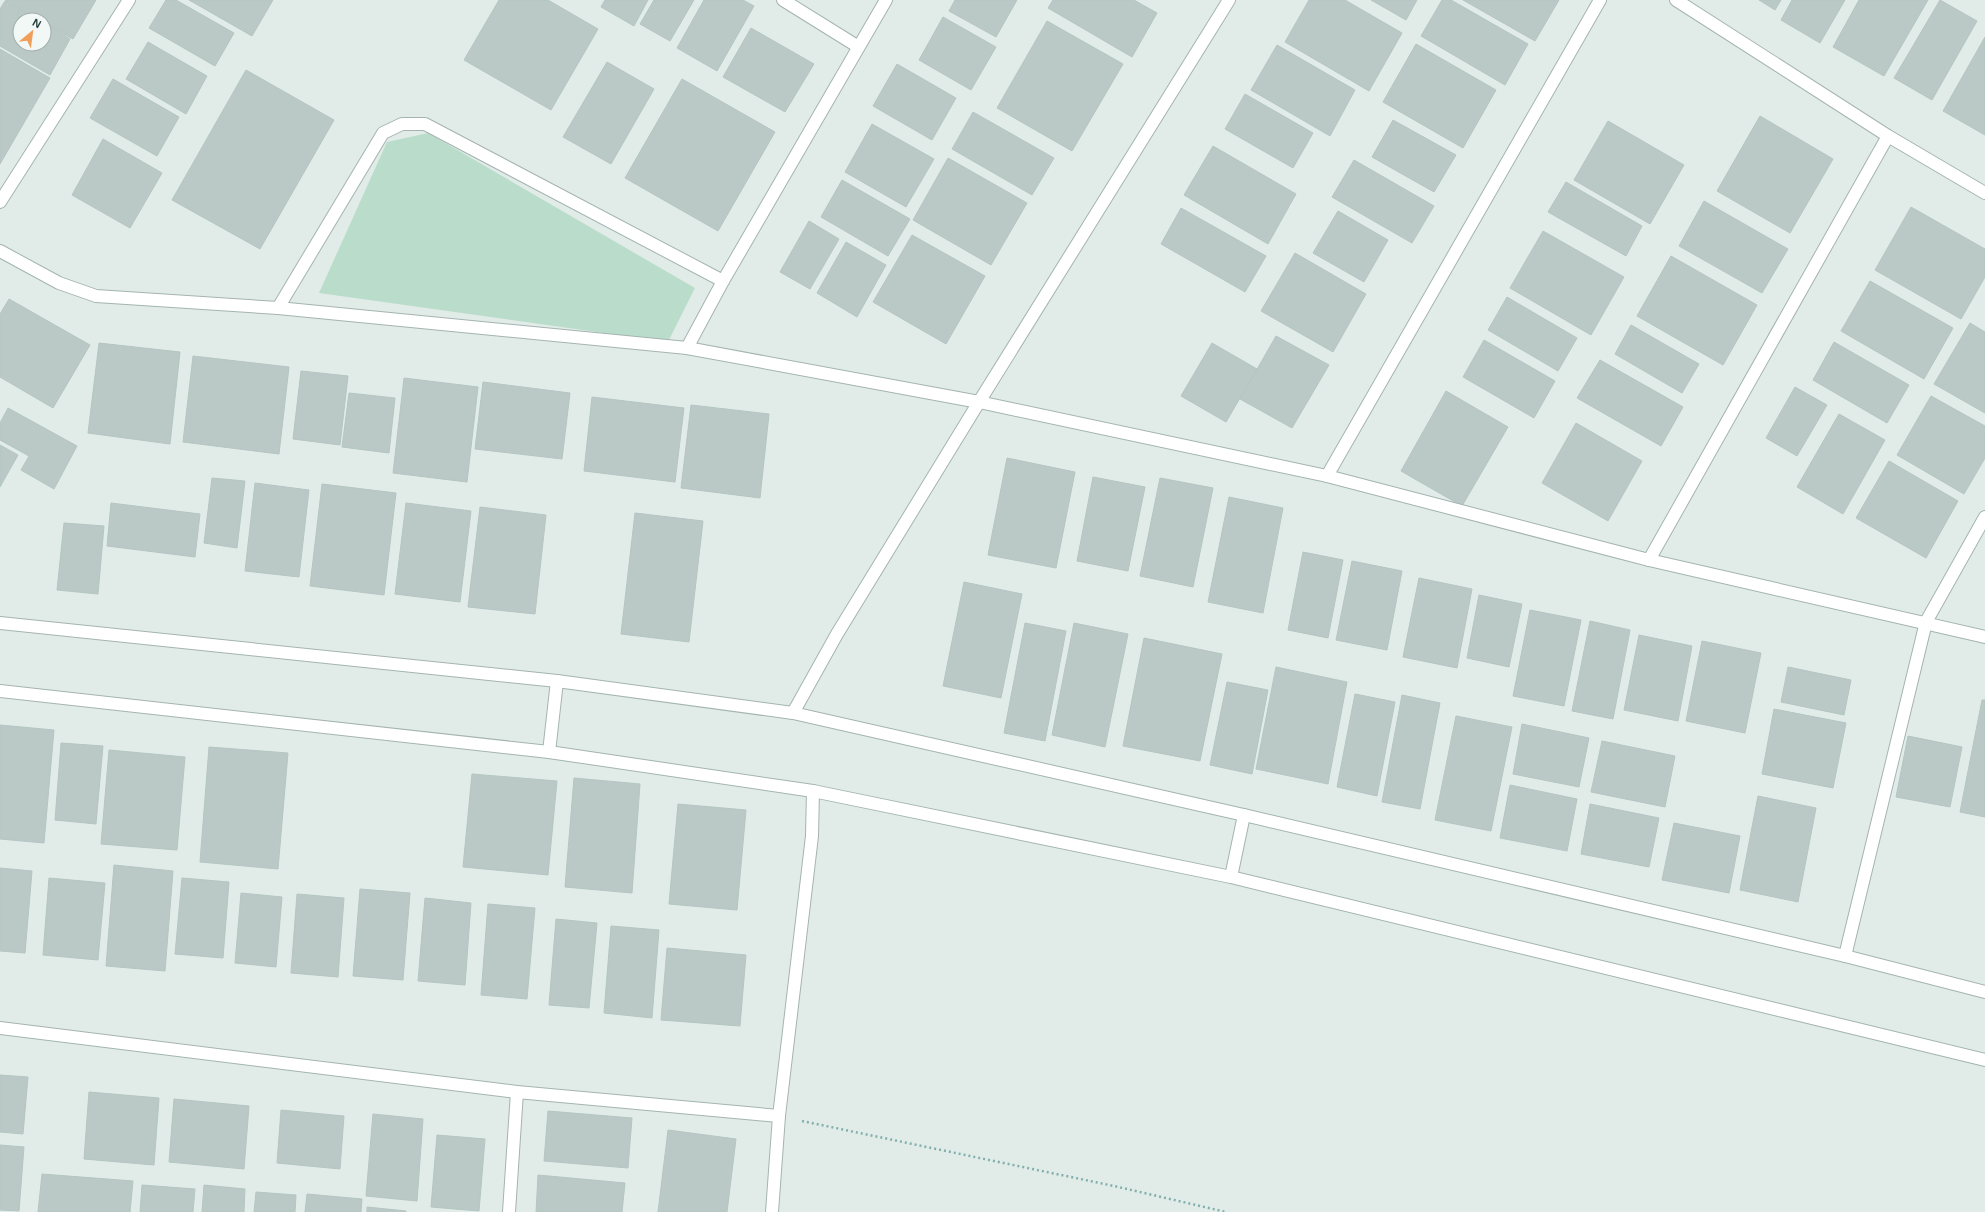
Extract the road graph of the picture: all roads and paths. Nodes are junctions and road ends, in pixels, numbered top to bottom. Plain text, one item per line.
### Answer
1 (128, 0) edge
2 (783, 0) edge
3 (886, 0) edge
4 (1229, 0) edge
5 (1600, 0) edge
6 (1676, 0) edge
7 (857, 46) junction
8 (1888, 136) junction
9 (1985, 193) edge
10 (0, 202) edge
11 (0, 251) edge
12 (723, 281) junction
13 (278, 308) junction
14 (687, 348) junction
15 (979, 402) junction
16 (1327, 476) junction
17 (1985, 517) edge
18 (1649, 560) junction
19 (1926, 622) junction
20 (0, 623) edge
21 (1985, 637) edge
22 (557, 681) junction
23 (0, 691) edge
24 (793, 713) junction
25 (549, 752) junction
26 (813, 791) junction
27 (1244, 815) junction
28 (1231, 877) junction
29 (1845, 956) junction
30 (1985, 992) edge
31 (0, 1028) edge
32 (1985, 1060) edge
33 (516, 1092) junction
34 (779, 1116) junction
35 (509, 1212) edge
36 (772, 1212) edge
37 (1226, 1212) edge

1 - 10 street
2 - 7 street
3 - 7 street
4 - 15 street
5 - 16 street
6 - 8 street
7 - 12 street
8 - 9 street
8 - 18 street
11 - 13 street
12 - 13 street
12 - 14 street
13 - 14 street
14 - 15 street
15 - 16 street
15 - 24 street
16 - 18 street
17 - 19 street
18 - 19 street
19 - 21 street
19 - 29 street
20 - 22 street
22 - 24 street
22 - 25 street
23 - 25 street
24 - 27 street
25 - 26 street
26 - 28 street
26 - 34 street
27 - 28 street
27 - 29 street
28 - 32 street
29 - 30 street
31 - 33 street
33 - 34 street
33 - 35 street
34 - 36 street
34 - 37 path

